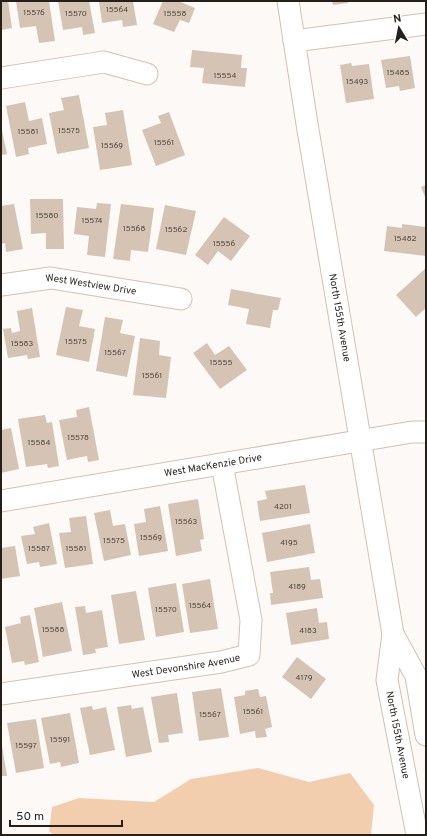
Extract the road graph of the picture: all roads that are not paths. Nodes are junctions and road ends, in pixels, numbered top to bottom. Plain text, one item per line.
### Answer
1 (288, 1) edge
2 (426, 24) edge
3 (294, 41) junction
4 (147, 74) dead end
5 (1, 78) edge
6 (1, 285) edge
7 (181, 299) dead end
8 (426, 432) edge
9 (362, 441) junction
10 (222, 464) junction
11 (1, 502) edge
12 (393, 634) junction
13 (1, 694) edge
14 (426, 735) edge
15 (417, 835) edge

1 - 3 street, North 155th Avenue
2 - 3 street
3 - 9 street, North 155th Avenue
4 - 5 street
6 - 7 street, West Westview Drive
8 - 9 street, West MacKenzie Drive
9 - 10 street, West MacKenzie Drive
9 - 12 street, North 155th Avenue
10 - 11 street, West MacKenzie Drive
10 - 13 street, West Devonshire Avenue
12 - 14 street, North 155th Avenue
12 - 15 street, North 155th Avenue

